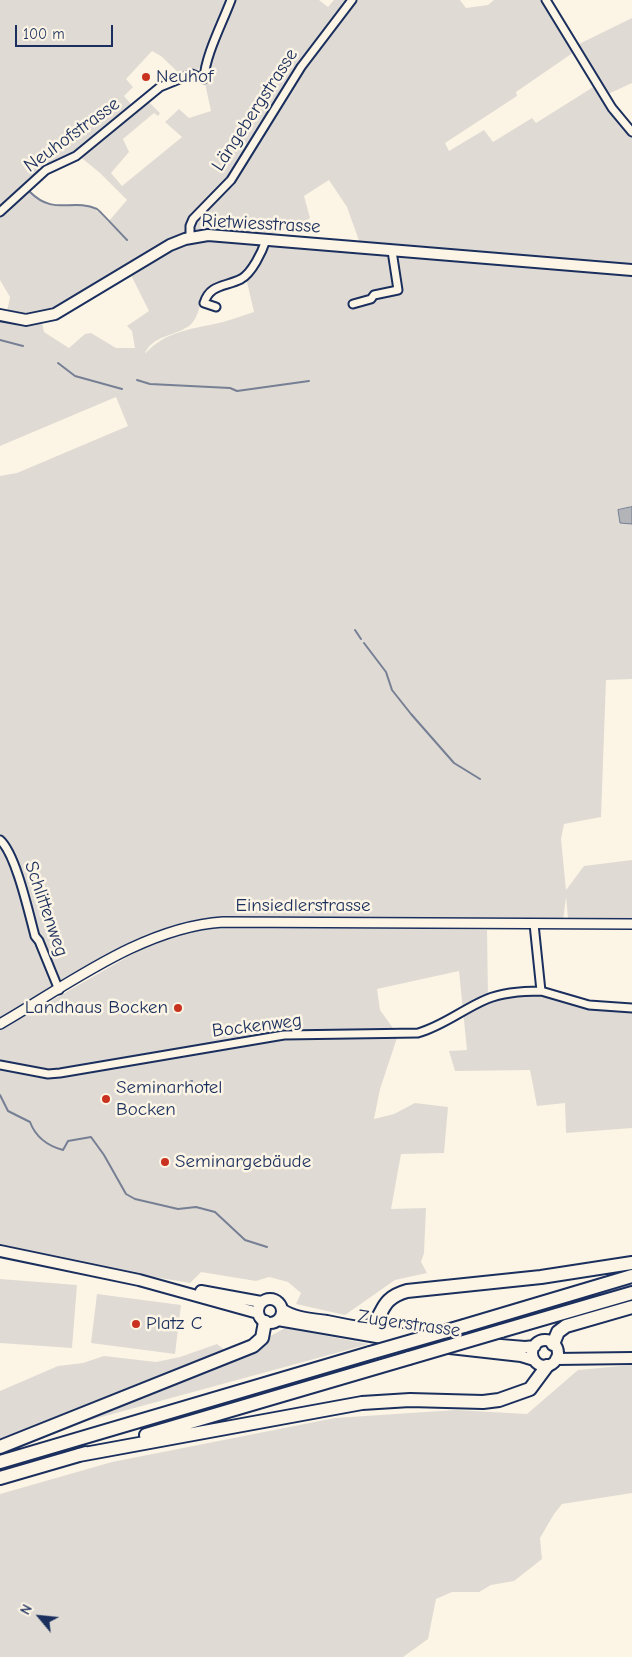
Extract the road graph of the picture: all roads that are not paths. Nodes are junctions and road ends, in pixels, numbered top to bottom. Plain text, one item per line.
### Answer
1 (230, 0) edge
2 (352, 0) edge
3 (546, 0) edge
4 (205, 64) junction
5 (192, 74) junction
6 (632, 132) edge
7 (0, 212) edge
8 (190, 238) junction
9 (266, 240) junction
10 (392, 251) junction
11 (632, 270) edge
12 (353, 304) dead end
13 (216, 308) dead end
14 (0, 314) edge
15 (0, 840) edge
16 (534, 924) junction
17 (632, 924) edge
18 (59, 990) junction
19 (541, 991) junction
20 (632, 1008) edge
21 (0, 1024) edge
22 (0, 1065) edge
23 (0, 1251) edge
24 (632, 1263) edge
25 (632, 1276) edge
26 (632, 1293) edge
27 (632, 1307) edge
28 (283, 1310) junction
29 (261, 1312) junction
30 (278, 1320) junction
31 (365, 1329) junction
32 (535, 1346) junction
33 (554, 1355) junction
34 (632, 1358) edge
35 (534, 1360) junction
36 (0, 1446) edge
37 (79, 1455) junction
38 (0, 1462) edge
39 (0, 1478) edge

1 - 4 street, Neuhofstrasse
2 - 8 street, Längebergstrasse
3 - 6 street
4 - 5 street, Neuhofstrasse
4 - 5 street, Neuhofstrasse
5 - 7 street, Neuhofstrasse
8 - 9 main road, Rietwiesstrasse
8 - 14 main road, Rietwiesstrasse
9 - 10 main road, Rietwiesstrasse
9 - 13 street
10 - 11 main road, Rietwiesstrasse
10 - 12 street
15 - 18 street, Schlittenweg
16 - 17 street, Einsiedlerstrasse
16 - 18 street, Einsiedlerstrasse
16 - 19 street
18 - 21 street, Einsiedlerstrasse
19 - 20 street, Bockenweg
19 - 22 street, Bockenweg
23 - 29 main road, Zugerstrasse
24 - 31 highway
25 - 38 highway, bridge
26 - 37 highway, bridge
27 - 33 highway
28 - 29 main road, Zugerstrasse
28 - 30 main road
28 - 31 main road, Zugerstrasse
29 - 30 main road, Zugerstrasse
29 - 36 highway
30 - 35 main road, Zugerstrasse
31 - 32 main road, Zugerstrasse
32 - 33 main road, Zugerstrasse
32 - 35 main road
33 - 34 main road, Zugerstrasse
33 - 35 main road, Zugerstrasse
33 - 37 highway
37 - 39 highway

